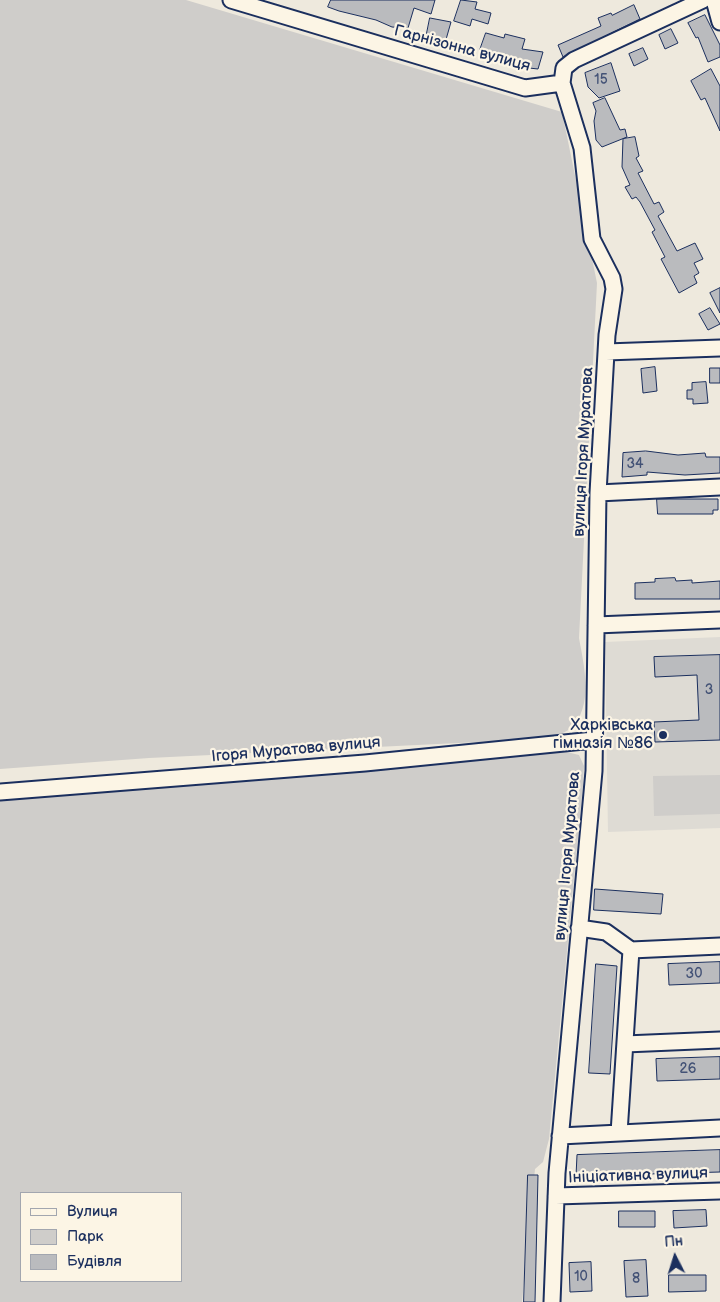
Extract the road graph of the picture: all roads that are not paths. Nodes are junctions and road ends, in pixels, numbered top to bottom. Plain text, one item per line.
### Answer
1 (231, 0) edge
2 (703, 0) edge
3 (714, 0) edge
4 (720, 22) edge
5 (562, 83) junction
6 (720, 348) edge
7 (606, 352) junction
8 (720, 486) edge
9 (598, 492) junction
10 (720, 620) edge
11 (596, 625) junction
12 (594, 740) junction
13 (0, 792) edge
14 (579, 928) junction
15 (720, 946) edge
16 (631, 950) junction
17 (720, 1040) edge
18 (625, 1044) junction
19 (720, 1128) edge
20 (619, 1133) junction
21 (560, 1136) junction
22 (720, 1191) edge
23 (556, 1196) junction
24 (552, 1302) edge

1 - 5 street, Гарнізонна вулиця
2 - 5 street
3 - 4 street
5 - 7 street
6 - 7 street
7 - 9 street, вулиця Ігоря Муратова
8 - 9 street
9 - 11 street, вулиця Ігоря Муратова
10 - 11 street
11 - 12 street, вулиця Ігоря Муратова
12 - 13 street, Ігоря Муратова вулиця
12 - 14 street, вулиця Ігоря Муратова
14 - 16 street
14 - 21 street, вулиця Ігоря Муратова
15 - 16 street
16 - 18 street
17 - 18 street
18 - 20 street
19 - 20 street
20 - 21 street
21 - 23 street, вулиця Ігоря Муратова
22 - 23 street, Ініціативна вулиця
23 - 24 street, вулиця Ігоря Муратова

